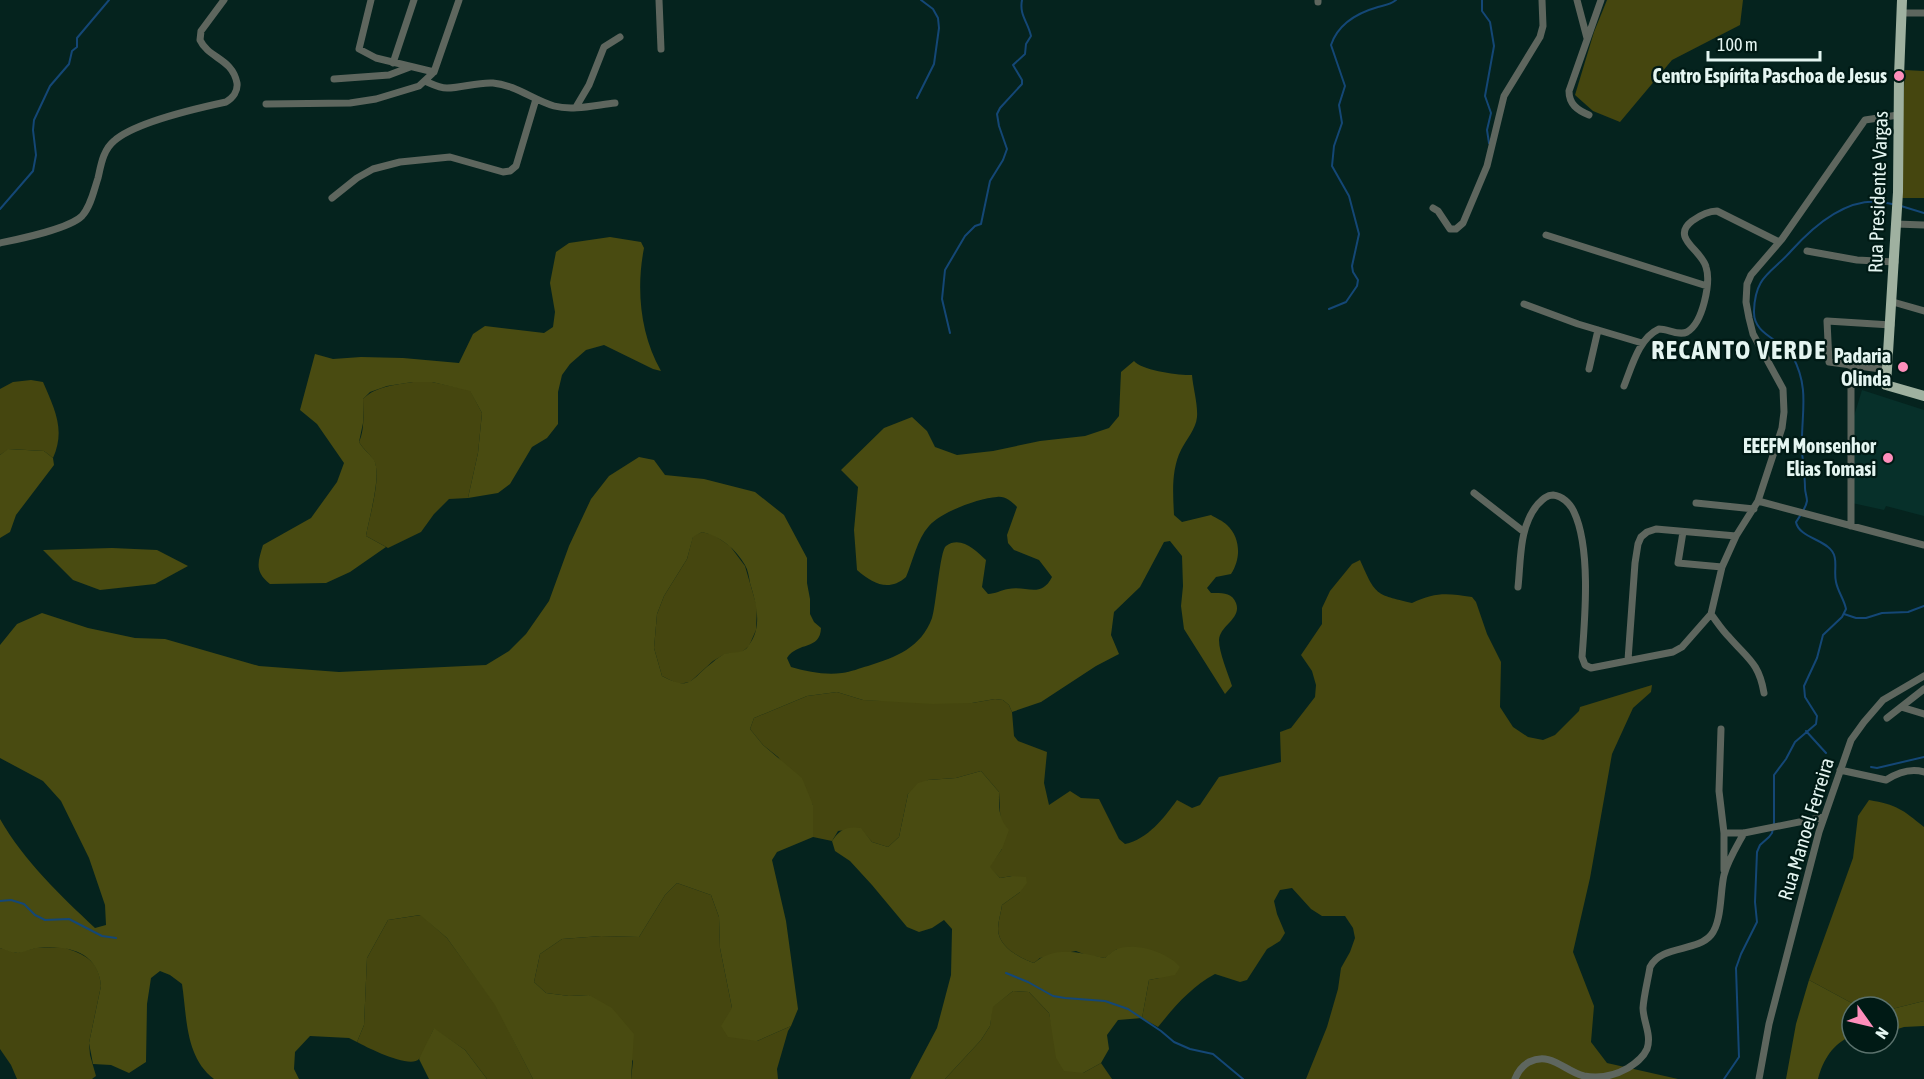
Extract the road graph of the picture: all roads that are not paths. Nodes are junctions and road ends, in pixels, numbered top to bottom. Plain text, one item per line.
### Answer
1 (224, 0) edge
2 (371, 0) edge
3 (414, 0) edge
4 (459, 0) edge
5 (659, 0) edge
6 (1542, 0) edge
7 (1577, 0) edge
8 (1601, 0) edge
9 (1902, 0) edge
10 (1901, 13) junction
11 (1924, 13) edge
12 (620, 37) dead end
13 (1587, 38) junction
14 (661, 49) dead end
15 (393, 63) junction
16 (410, 67) junction
17 (434, 72) junction
18 (334, 79) dead end
19 (425, 81) junction
20 (536, 99) junction
21 (615, 103) dead end
22 (266, 105) dead end
23 (576, 107) junction
24 (1589, 115) dead end
25 (1898, 115) junction
26 (333, 198) dead end
27 (1432, 208) dead end
28 (1896, 224) junction
29 (1924, 225) edge
30 (1546, 235) dead end
31 (1779, 242) junction
32 (0, 243) edge
33 (1807, 251) dead end
34 (1895, 262) junction
35 (1707, 286) junction
36 (1893, 302) junction
37 (1524, 304) dead end
38 (1924, 311) edge
39 (1891, 326) junction
40 (1598, 330) junction
41 (1642, 343) junction
42 (1851, 366) junction
43 (1589, 369) dead end
44 (1888, 370) junction
45 (1624, 386) dead end
46 (1924, 396) edge
47 (1474, 493) dead end
48 (1758, 501) junction
49 (1696, 503) dead end
50 (1754, 509) junction
51 (1851, 526) junction
52 (1524, 532) junction
53 (1683, 532) junction
54 (1736, 536) junction
55 (1924, 545) edge
56 (1722, 567) junction
57 (1518, 587) dead end
58 (1711, 614) junction
59 (1628, 660) junction
60 (1924, 676) edge
61 (1924, 688) edge
62 (1764, 693) dead end
63 (1901, 707) junction
64 (1924, 714) edge
65 (1887, 718) dead end
66 (1721, 729) dead end
67 (1840, 770) junction
68 (1924, 772) edge
69 (1824, 817) junction
70 (1724, 833) junction
71 (1744, 833) junction
72 (1724, 875) junction
73 (1515, 1079) edge
74 (1759, 1079) edge

1 - 32 street
2 - 15 street
3 - 15 street
4 - 17 street
5 - 14 street
6 - 27 street
7 - 13 street
8 - 13 street
9 - 10 main road, Rua Presidente Vargas
10 - 11 street
10 - 25 main road, Rua Presidente Vargas
12 - 23 street
13 - 24 street
15 - 16 street
16 - 17 street
16 - 18 street
17 - 19 street
19 - 20 street
19 - 22 street
20 - 23 street
20 - 26 street
21 - 23 street
25 - 28 main road, Rua Presidente Vargas
25 - 31 street
28 - 29 street
28 - 34 main road, Rua Presidente Vargas
30 - 35 street
31 - 35 street
31 - 48 street
33 - 34 street
34 - 36 main road, Rua Presidente Vargas
35 - 41 street
36 - 38 street
36 - 39 main road, Rua Presidente Vargas
37 - 40 street
39 - 42 street
39 - 44 main road, Rua Presidente Vargas
40 - 41 street
40 - 43 street
41 - 45 street
42 - 44 street
42 - 51 street
44 - 46 main road, Rua Presidente Vargas
47 - 52 street
48 - 50 street
48 - 51 street
49 - 50 street
50 - 54 street
51 - 55 street
52 - 57 street
52 - 59 street
53 - 54 street
53 - 56 street
53 - 59 street
54 - 56 street
56 - 58 street
58 - 59 street
58 - 62 street
60 - 67 street, Rua Manoel Ferreira
61 - 63 street
63 - 64 street
63 - 65 street
66 - 70 street
67 - 68 street
67 - 69 street, Rua Manoel Ferreira
69 - 71 street
69 - 74 street, Rua Manoel Ferreira
70 - 71 street
70 - 72 street
71 - 72 street
72 - 73 street

